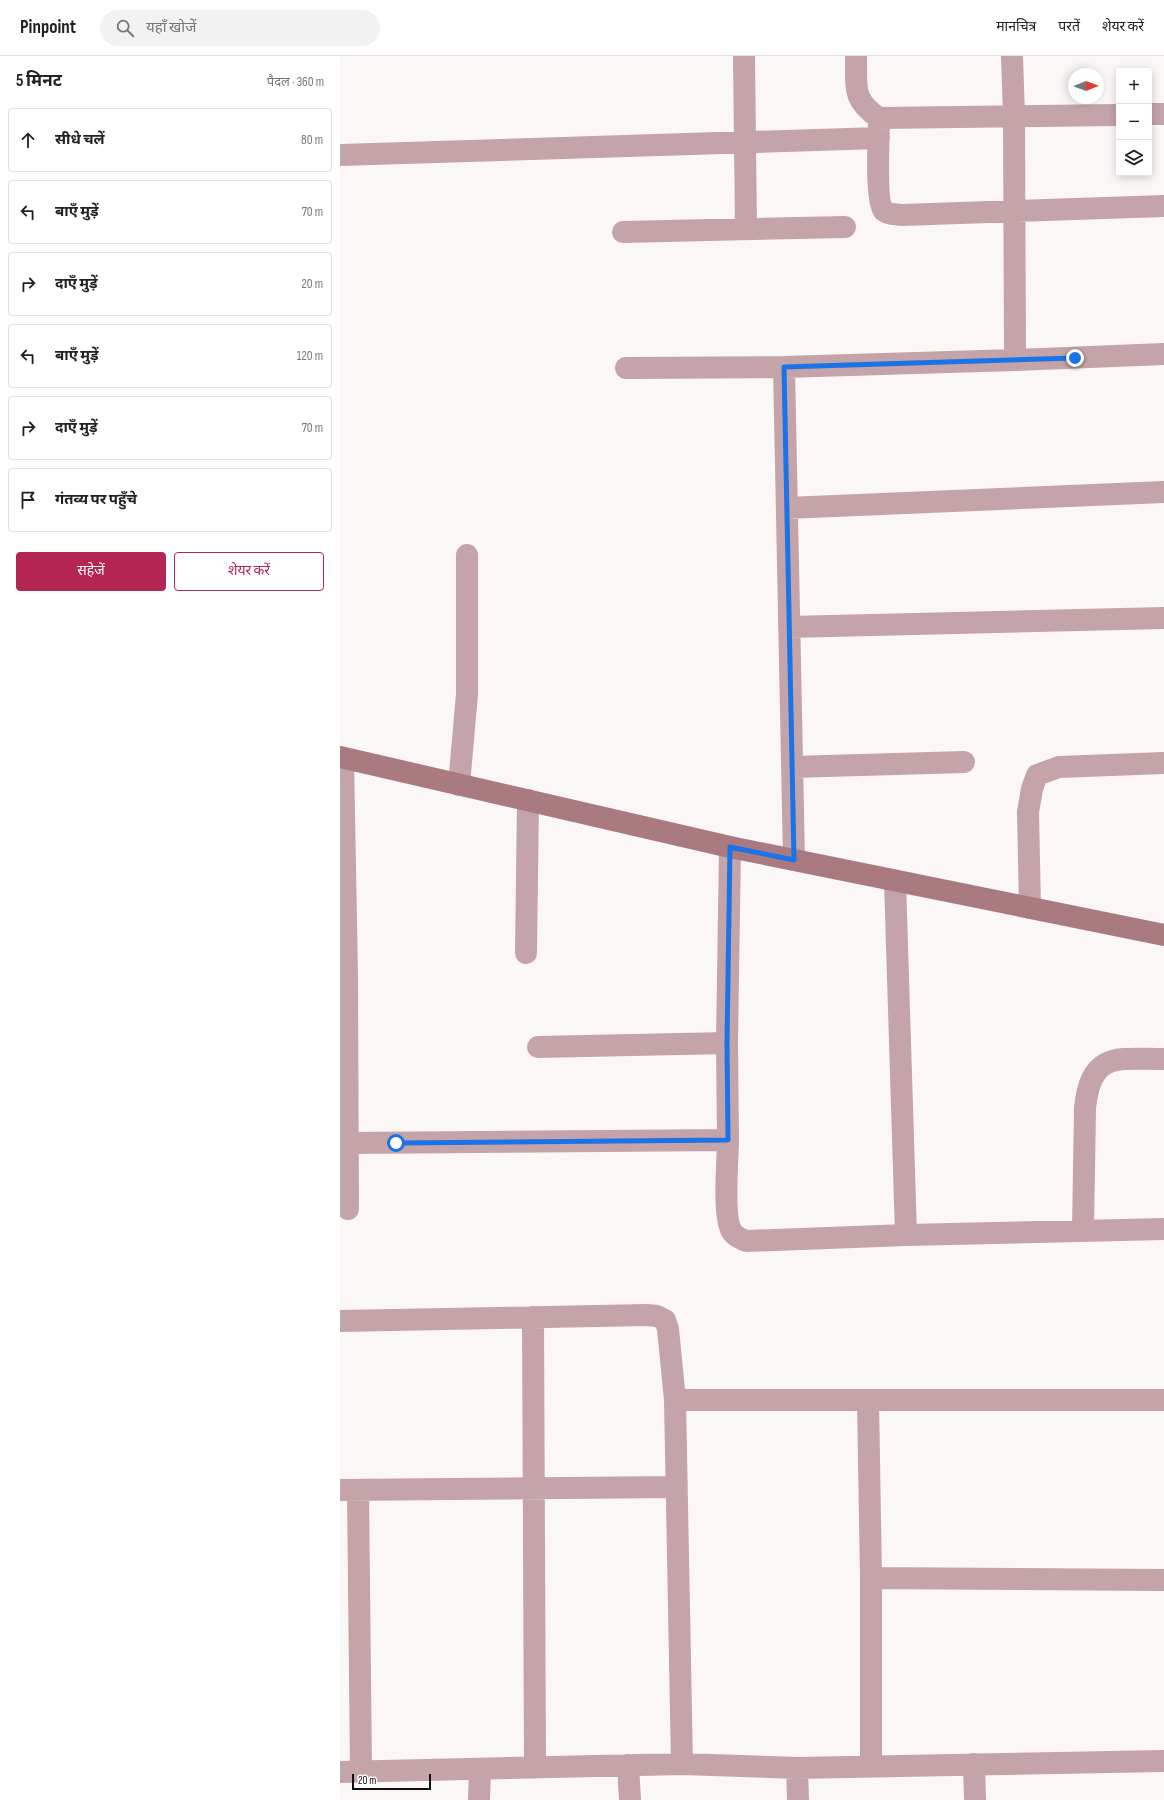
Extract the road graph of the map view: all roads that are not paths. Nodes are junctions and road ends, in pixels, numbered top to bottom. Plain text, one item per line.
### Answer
1 (744, 56) edge
2 (856, 56) edge
3 (1012, 56) edge
4 (1152, 114) edge
5 (1164, 114) edge
6 (1116, 115) edge
7 (1014, 116) junction
8 (879, 128) junction
9 (746, 142) junction
10 (340, 155) edge
11 (1164, 206) edge
12 (1014, 210) junction
13 (844, 227) dead end
14 (746, 229) junction
15 (623, 232) dead end
16 (1164, 354) edge
17 (1015, 360) junction
18 (784, 367) junction
19 (626, 368) dead end
20 (1164, 492) edge
21 (787, 508) junction
22 (467, 555) dead end
23 (1164, 618) edge
24 (789, 627) junction
25 (341, 758) edge
26 (964, 762) dead end
27 (1164, 763) edge
28 (792, 767) junction
29 (459, 784) junction
30 (528, 800) junction
31 (730, 847) junction
32 (794, 860) junction
33 (895, 881) junction
34 (1030, 908) junction
35 (1164, 935) edge
36 (526, 953) dead end
37 (344, 976) edge
38 (727, 1043) junction
39 (538, 1047) dead end
40 (1164, 1059) edge
41 (728, 1140) junction
42 (348, 1143) junction
43 (348, 1209) dead end
44 (1164, 1228) edge
45 (1083, 1230) junction
46 (906, 1235) junction
47 (533, 1317) junction
48 (340, 1321) edge
49 (675, 1400) junction
50 (868, 1400) junction
51 (1164, 1400) edge
52 (534, 1488) junction
53 (676, 1488) junction
54 (349, 1490) edge
55 (871, 1578) junction
56 (1164, 1580) edge
57 (1164, 1761) edge
58 (682, 1764) junction
59 (974, 1764) junction
60 (628, 1765) junction
61 (870, 1766) junction
62 (535, 1768) junction
63 (798, 1768) junction
64 (480, 1769) junction
65 (351, 1772) edge
66 (479, 1800) edge
67 (630, 1800) edge
68 (798, 1800) edge
69 (975, 1800) edge

1 - 9 street
2 - 8 street
3 - 7 street
4 - 5 street
6 - 7 street
7 - 8 street
7 - 12 street
8 - 9 street
8 - 12 street
9 - 10 street
9 - 14 street
11 - 12 street
12 - 17 street
13 - 14 street
14 - 15 street
16 - 17 street
17 - 18 street
18 - 19 street
18 - 21 street
20 - 21 street
21 - 24 street
22 - 29 street
23 - 24 street
24 - 28 street
25 - 29 street
25 - 37 street
26 - 28 street
27 - 34 street
28 - 32 street
29 - 30 street
30 - 31 street
30 - 36 street
31 - 32 street
31 - 38 street
32 - 33 street
33 - 34 street
33 - 46 street
34 - 35 street
37 - 42 street
38 - 39 street
38 - 41 street
40 - 45 street
41 - 42 street
41 - 46 street
42 - 43 street
44 - 45 street
45 - 46 street
47 - 48 street
47 - 49 street
47 - 52 street
49 - 50 street
49 - 53 street
50 - 51 street
50 - 55 street
52 - 53 street
52 - 54 street
52 - 62 street
53 - 58 street
54 - 65 street
55 - 56 street
55 - 61 street
57 - 59 street
58 - 60 street
58 - 63 street
59 - 61 street
59 - 69 street
60 - 62 street
60 - 67 street
61 - 63 street
62 - 64 street
63 - 68 street
64 - 65 street
64 - 66 street

